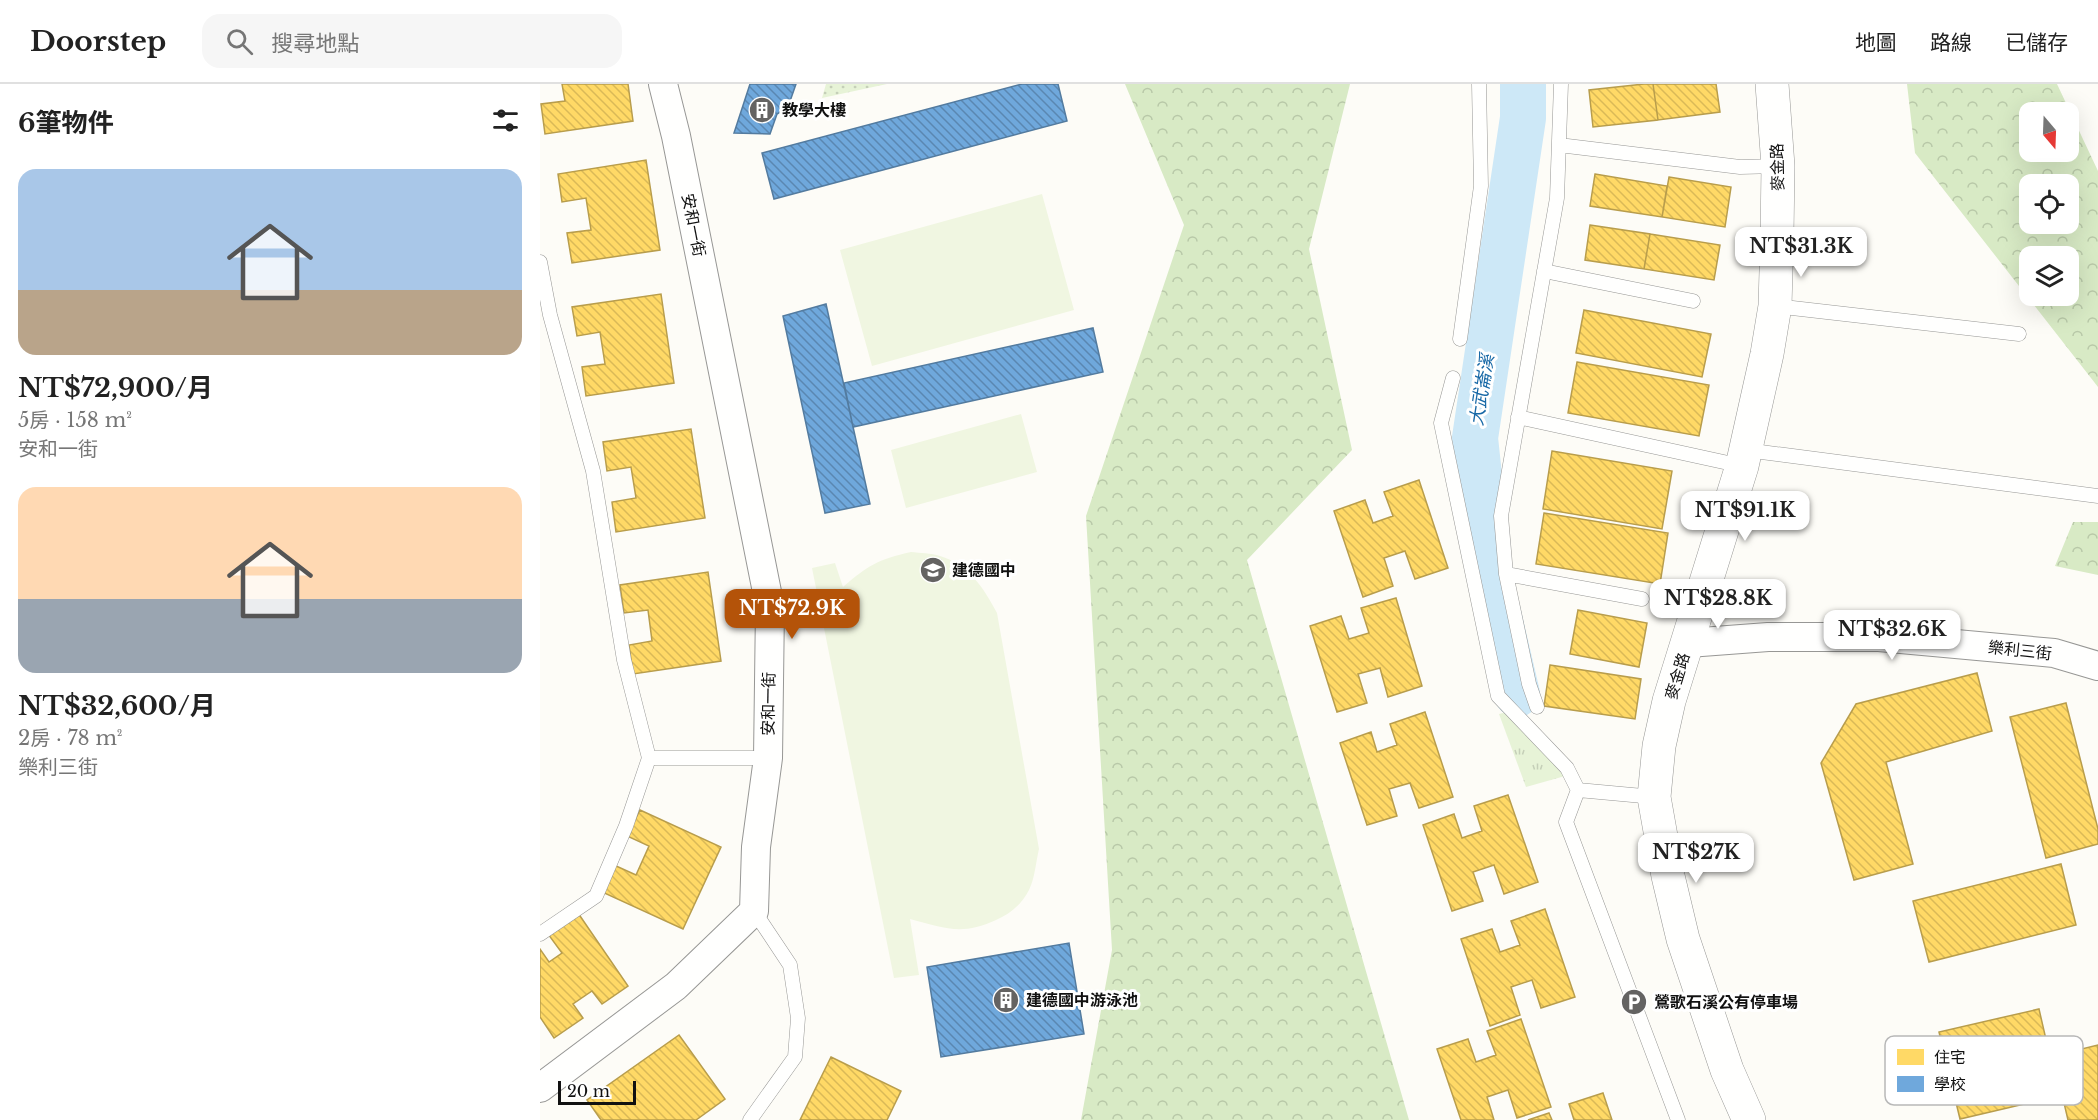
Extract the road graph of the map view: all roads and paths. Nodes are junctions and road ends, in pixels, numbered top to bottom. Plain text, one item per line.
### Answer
1 (663, 84) edge
2 (1479, 84) edge
3 (1561, 84) edge
4 (1772, 84) edge
5 (1559, 145) junction
6 (1778, 166) junction
7 (540, 262) edge
8 (1544, 271) junction
9 (1693, 301) dead end
10 (1775, 306) junction
11 (2019, 334) dead end
12 (1460, 339) dead end
13 (1453, 378) dead end
14 (1518, 417) junction
15 (1744, 458) junction
16 (2098, 496) edge
17 (1506, 574) junction
18 (1642, 599) dead end
19 (1688, 643) junction
20 (2098, 666) edge
21 (1537, 707) dead end
22 (649, 758) junction
23 (768, 758) junction
24 (1578, 790) junction
25 (1654, 796) junction
26 (754, 911) junction
27 (540, 934) edge
28 (540, 1088) edge
29 (750, 1120) edge
30 (1678, 1120) edge
31 (1749, 1120) edge

1 - 23 street, 安和一街
2 - 12 lane
3 - 5 lane
4 - 6 street, 麥金路
5 - 6 lane
5 - 8 lane
6 - 10 street, 麥金路
7 - 22 lane
8 - 9 lane
8 - 14 lane
10 - 11 lane
10 - 15 street, 麥金路
13 - 24 lane
14 - 15 lane
14 - 17 lane
15 - 16 lane
15 - 19 street, 麥金路
17 - 18 lane
17 - 21 lane
19 - 20 street, 樂利三街
19 - 25 street, 麥金路
22 - 23 lane
22 - 27 lane
23 - 26 street, 安和一街
24 - 25 lane
24 - 30 lane
25 - 31 street, 麥金路
26 - 28 street
26 - 29 lane

